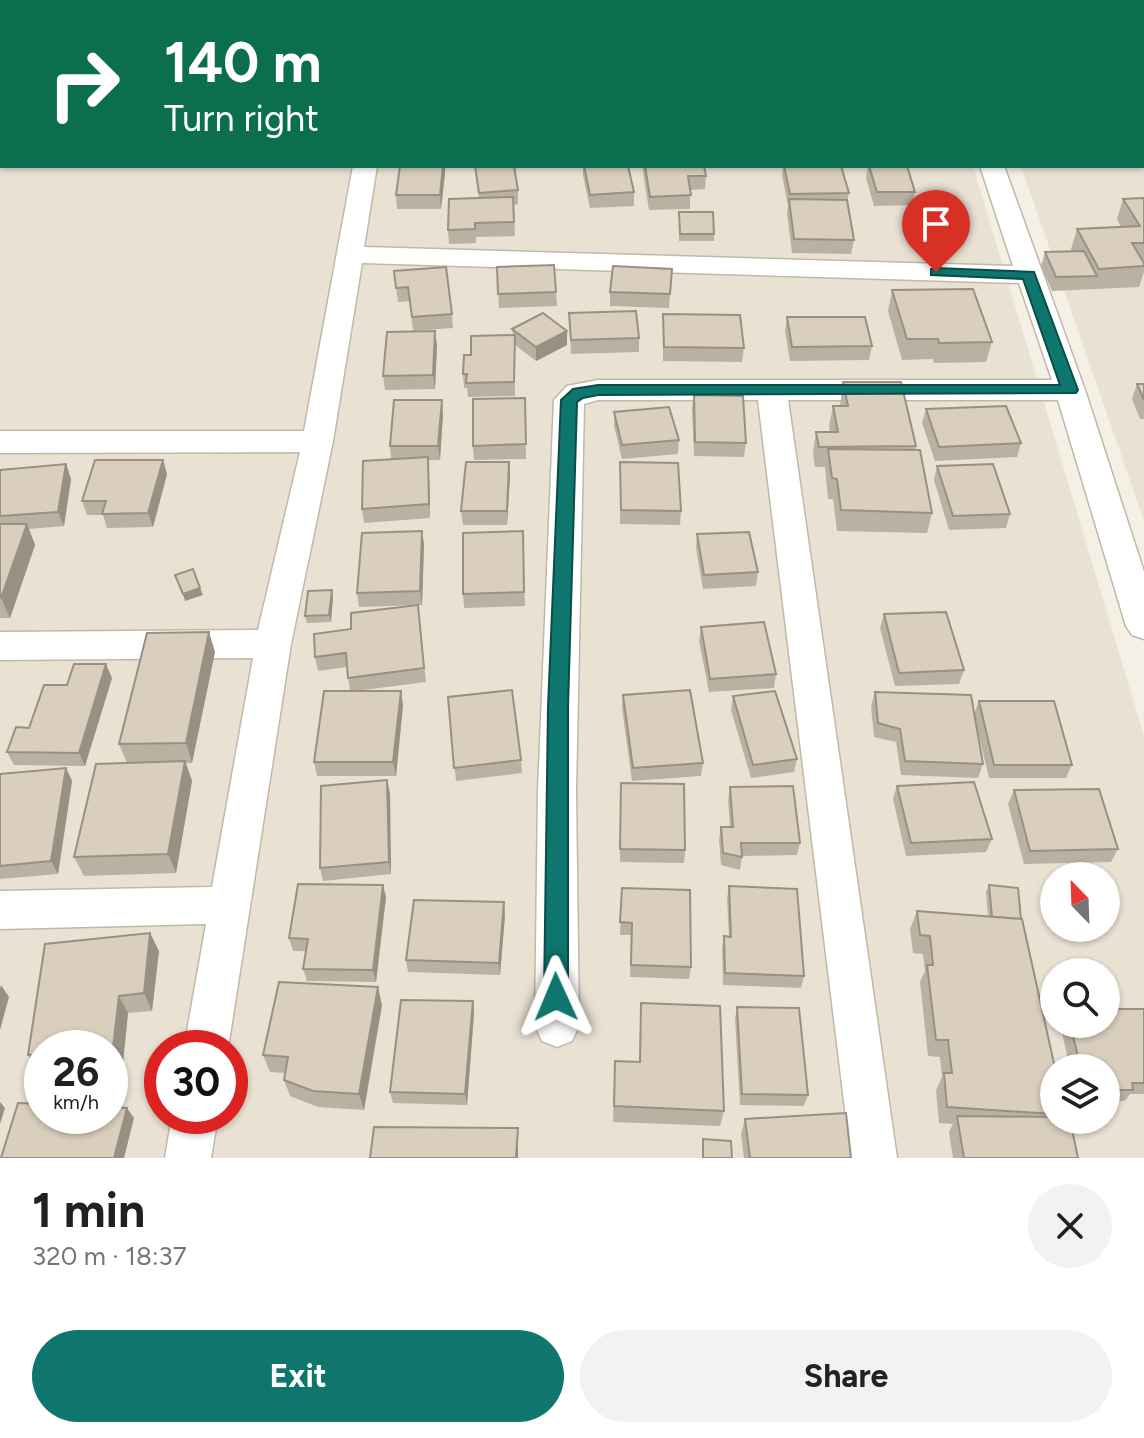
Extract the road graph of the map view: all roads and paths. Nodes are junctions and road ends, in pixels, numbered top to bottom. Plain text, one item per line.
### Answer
1 (365, 168) edge
2 (993, 168) edge
3 (352, 255) junction
4 (1029, 275) junction
5 (772, 389) junction
6 (1070, 390) junction
7 (318, 441) junction
8 (0, 442) edge
9 (1144, 626) edge
10 (273, 644) junction
11 (0, 646) edge
12 (230, 905) junction
13 (0, 910) edge
14 (557, 1026) dead end
15 (209, 1030) edge
16 (192, 1134) edge
17 (188, 1158) edge
18 (874, 1158) edge

1 - 3 street
2 - 4 street
3 - 4 street
3 - 7 street
4 - 6 street
5 - 6 street
5 - 14 street
5 - 18 street
6 - 9 street
7 - 8 street
7 - 10 street
10 - 11 street
10 - 12 street
12 - 13 street
12 - 15 street
16 - 17 street

